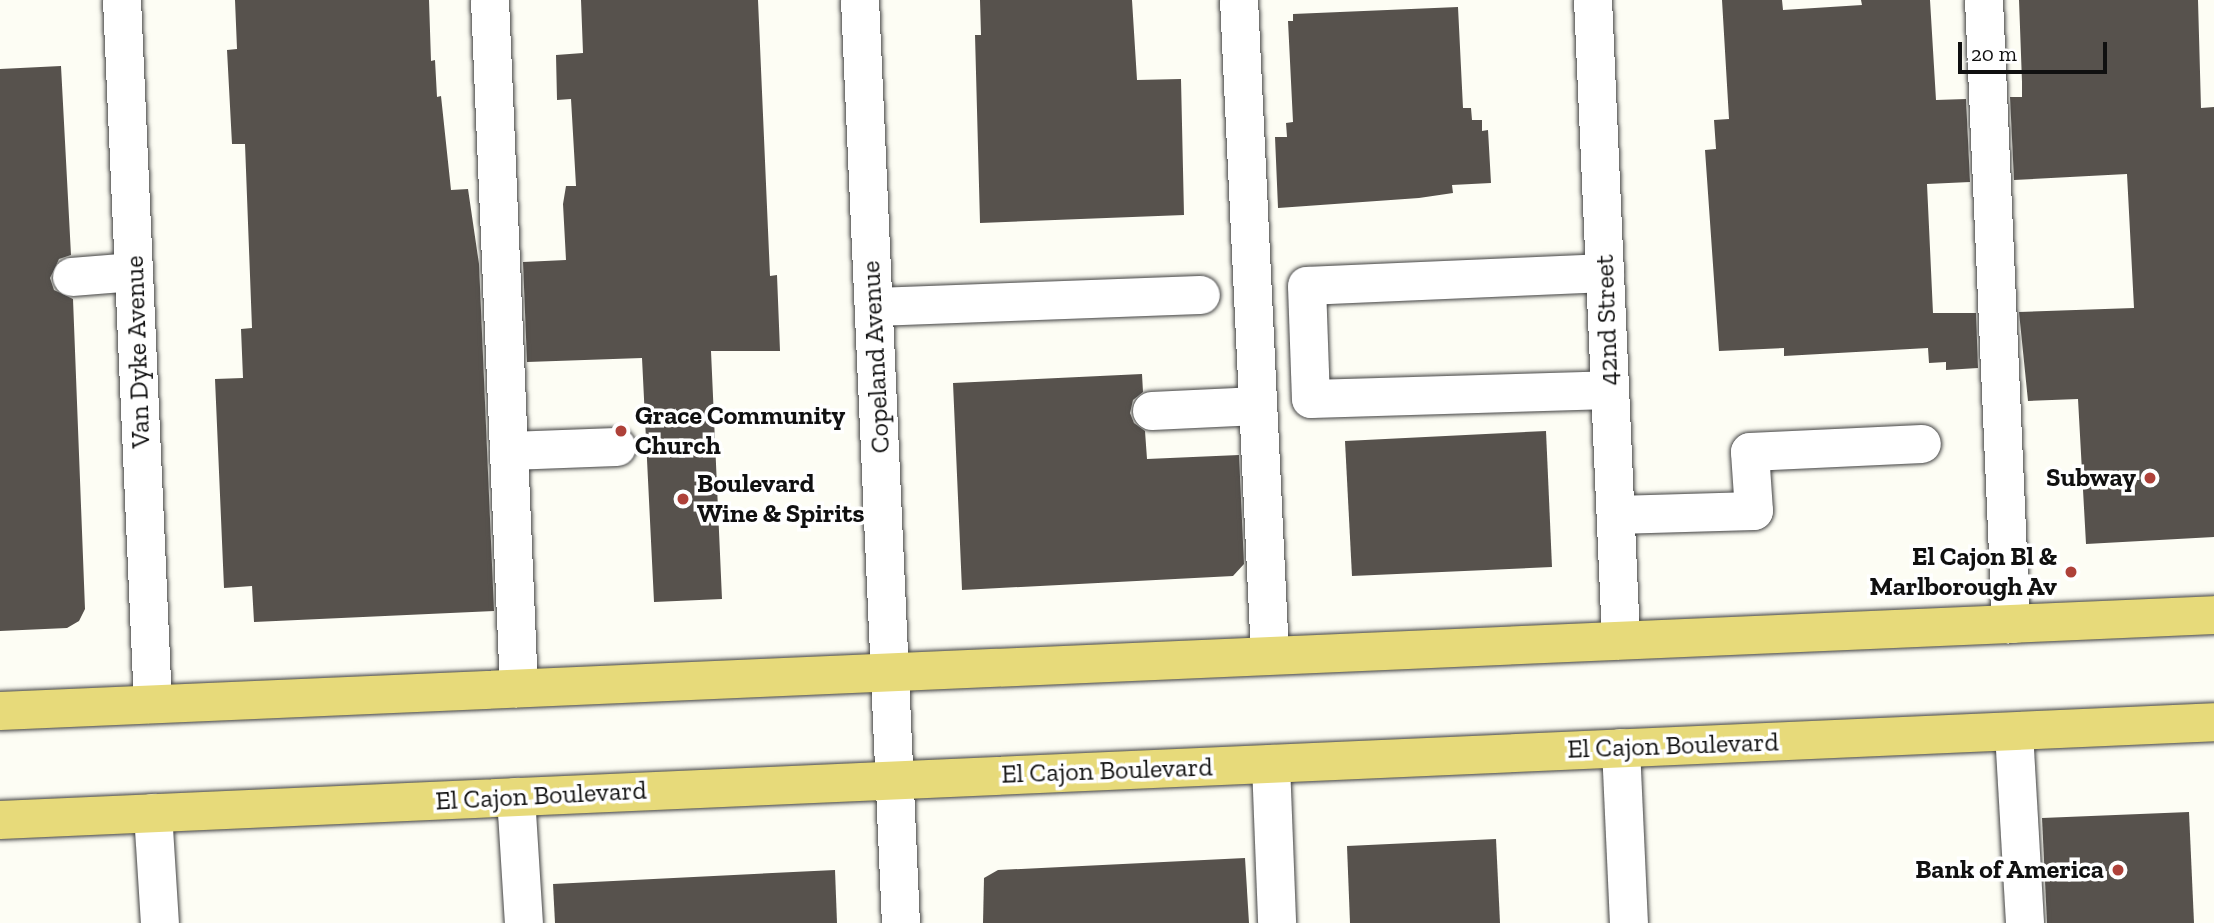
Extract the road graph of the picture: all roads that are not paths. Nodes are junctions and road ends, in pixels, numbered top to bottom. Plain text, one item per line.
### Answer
1 (122, 0) edge
2 (490, 0) edge
3 (860, 0) edge
4 (1239, 0) edge
5 (1593, 0) edge
6 (1984, 0) edge
7 (134, 272) junction
8 (1605, 273) junction
9 (72, 277) dead end
10 (1201, 295) dead end
11 (874, 307) junction
12 (1610, 390) junction
13 (1258, 406) junction
14 (1153, 411) dead end
15 (1922, 444) dead end
16 (617, 447) dead end
17 (509, 451) junction
18 (1616, 516) junction
19 (2214, 615) edge
20 (2011, 624) junction
21 (1621, 640) junction
22 (1270, 655) junction
23 (890, 672) junction
24 (519, 688) junction
25 (153, 704) junction
26 (0, 711) edge
27 (2214, 722) edge
28 (2014, 732) junction
29 (1621, 748) junction
30 (1271, 764) junction
31 (895, 780) junction
32 (516, 797) junction
33 (153, 813) junction
34 (0, 820) edge
35 (160, 923) edge
36 (524, 923) edge
37 (901, 923) edge
38 (1277, 923) edge
39 (1629, 923) edge
40 (2025, 923) edge

1 - 7 street, Van Dyke Avenue
2 - 17 street
3 - 11 street, Copeland Avenue
4 - 13 street
5 - 8 street, 42nd Street
6 - 20 street
7 - 9 street
7 - 25 street, Van Dyke Avenue
8 - 12 street, 42nd Street
8 - 12 street
10 - 11 street
11 - 23 street, Copeland Avenue
12 - 18 street, 42nd Street
13 - 14 street
13 - 22 street
15 - 18 street
16 - 17 street
17 - 24 street
18 - 21 street, 42nd Street
19 - 20 main road
20 - 21 main road
21 - 22 main road
22 - 23 main road
23 - 24 main road
23 - 31 street, Copeland Avenue
24 - 25 main road
25 - 26 main road
27 - 28 main road, El Cajon Boulevard
28 - 29 main road, El Cajon Boulevard
28 - 40 street
29 - 30 main road, El Cajon Boulevard
29 - 39 street
30 - 31 main road, El Cajon Boulevard
30 - 38 street
31 - 32 main road, El Cajon Boulevard
31 - 37 street, Copeland Avenue
32 - 33 main road, El Cajon Boulevard
32 - 36 street
33 - 34 main road, El Cajon Boulevard
33 - 35 street

